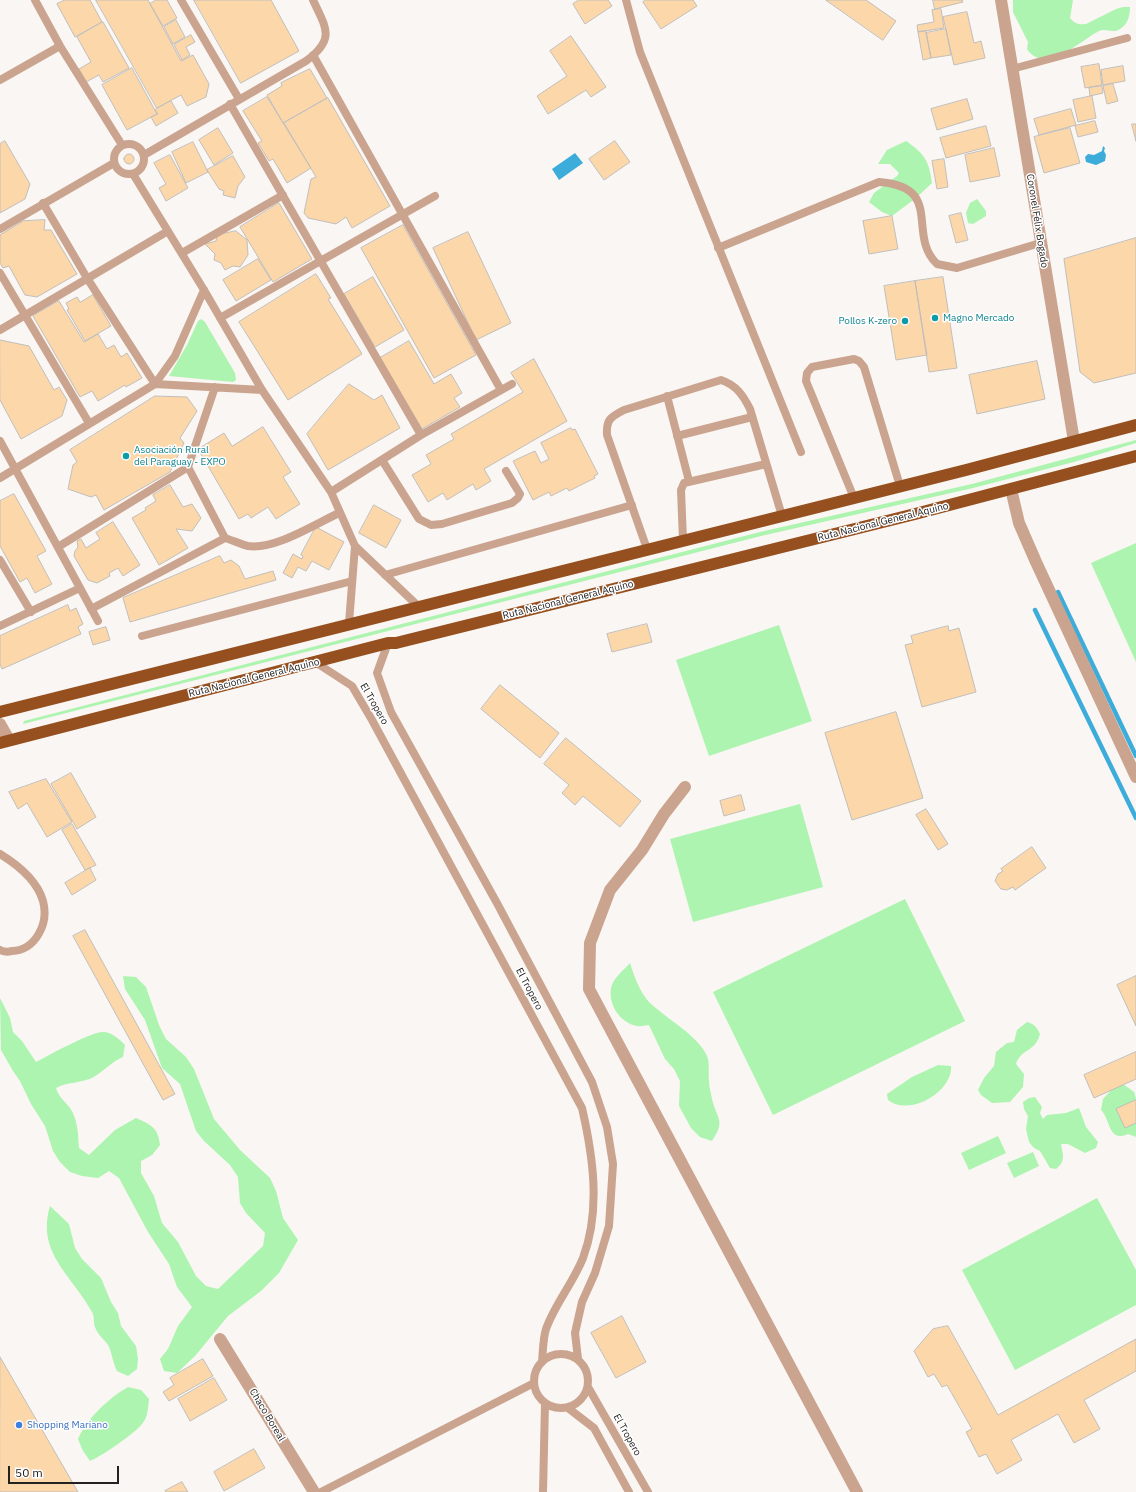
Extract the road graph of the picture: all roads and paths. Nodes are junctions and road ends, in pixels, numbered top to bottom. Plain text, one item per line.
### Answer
1 (35, 0) edge
2 (181, 0) edge
3 (313, 0) edge
4 (626, 0) edge
5 (1001, 0) edge
6 (1127, 38) dead end
7 (60, 46) junction
8 (314, 55) junction
9 (1012, 69) junction
10 (0, 80) edge
11 (239, 99) junction
12 (230, 104) junction
13 (122, 145) junction
14 (144, 155) junction
15 (114, 164) junction
16 (133, 174) junction
17 (283, 195) junction
18 (435, 196) dead end
19 (43, 204) junction
20 (402, 215) junction
21 (0, 229) edge
22 (168, 231) junction
23 (1040, 243) junction
24 (718, 248) junction
25 (182, 253) junction
26 (321, 260) junction
27 (0, 273) edge
28 (87, 278) junction
29 (204, 290) junction
30 (24, 315) junction
31 (220, 318) junction
32 (0, 330) edge
33 (155, 384) junction
34 (512, 384) dead end
35 (215, 387) junction
36 (262, 390) junction
37 (501, 390) junction
38 (667, 396) junction
39 (752, 417) junction
40 (89, 423) junction
41 (1136, 425) edge
42 (422, 435) junction
43 (677, 436) junction
44 (0, 441) edge
45 (1074, 441) junction
46 (801, 452) dead end
47 (1136, 456) edge
48 (382, 460) junction
49 (766, 464) junction
50 (188, 467) junction
51 (16, 469) junction
52 (506, 471) dead end
53 (0, 478) edge
54 (689, 480) junction
55 (900, 486) junction
56 (1011, 489) junction
57 (331, 492) junction
58 (854, 498) junction
59 (632, 505) junction
60 (339, 513) junction
61 (782, 516) junction
62 (224, 538) junction
63 (683, 540) junction
64 (355, 546) junction
65 (58, 547) junction
66 (648, 549) junction
67 (0, 560) edge
68 (385, 575) junction
69 (352, 581) junction
70 (80, 588) junction
71 (418, 606) junction
72 (91, 609) junction
73 (31, 612) junction
74 (98, 621) dead end
75 (349, 623) junction
76 (0, 626) edge
77 (142, 636) dead end
78 (388, 643) junction
79 (315, 662) junction
80 (0, 712) edge
81 (0, 724) edge
82 (5, 741) edge
83 (1136, 777) edge
84 (685, 787) dead end
85 (0, 854) edge
86 (0, 950) edge
87 (220, 1339) dead end
88 (578, 1359) junction
89 (542, 1362) junction
90 (534, 1383) junction
91 (588, 1387) junction
92 (545, 1404) junction
93 (568, 1408) junction
94 (314, 1492) edge
95 (321, 1492) edge
96 (543, 1492) edge
97 (629, 1492) edge
98 (648, 1492) edge
99 (857, 1492) edge

1 - 7 lane
2 - 11 lane
3 - 8 lane
4 - 24 lane
5 - 9 street, Coronel Félix Bogado
6 - 9 lane
7 - 10 lane
7 - 13 lane
8 - 11 lane
8 - 20 lane
9 - 23 street, Coronel Félix Bogado
11 - 12 lane
12 - 14 lane
12 - 17 lane
13 - 14 lane
13 - 15 lane
14 - 16 lane
15 - 16 lane
15 - 19 lane
16 - 22 lane
17 - 25 lane
17 - 26 lane
18 - 20 lane
19 - 21 lane
19 - 28 lane
20 - 26 lane
20 - 37 lane
22 - 25 lane
22 - 28 lane
23 - 24 lane
23 - 45 street, Coronel Félix Bogado
24 - 46 lane
25 - 29 lane
26 - 31 lane
26 - 42 lane
27 - 30 lane
28 - 30 lane
28 - 33 lane
29 - 31 lane
29 - 33 lane
30 - 32 lane
30 - 40 lane
31 - 36 lane
33 - 35 lane
33 - 40 lane
34 - 37 lane
35 - 36 lane
35 - 50 lane
36 - 57 lane
37 - 42 lane
38 - 39 lane
38 - 43 lane
38 - 59 lane
39 - 43 lane
39 - 49 lane
40 - 51 lane
41 - 45 highway
42 - 48 lane
43 - 54 lane
44 - 51 lane
45 - 55 highway
47 - 56 highway, Ruta Nacional General Aquino
48 - 52 lane
48 - 57 lane
49 - 54 lane
49 - 61 lane
50 - 62 lane
50 - 65 lane
51 - 53 lane
51 - 65 lane
54 - 63 lane
55 - 58 highway
55 - 58 lane
56 - 78 highway, Ruta Nacional General Aquino
56 - 83 street
57 - 60 lane
58 - 61 highway
59 - 66 lane
59 - 68 lane
60 - 62 lane
60 - 64 lane
61 - 63 highway
62 - 72 lane
63 - 66 highway
64 - 68 lane
64 - 69 lane
65 - 70 lane
66 - 71 highway
67 - 73 lane
68 - 71 lane
69 - 75 lane
69 - 77 lane
70 - 72 lane
70 - 73 lane
71 - 75 highway
72 - 74 lane
73 - 76 lane
75 - 80 highway
78 - 79 highway, Ruta Nacional General Aquino
78 - 88 lane, El Tropero
79 - 82 highway, Ruta Nacional General Aquino
79 - 89 lane, El Tropero
81 - 82 street
84 - 99 street
85 - 86 lane
87 - 94 street, Chaco Boreal
88 - 89 lane
88 - 91 lane
89 - 90 lane
90 - 92 lane
90 - 95 lane
91 - 93 lane
91 - 98 lane, El Tropero
92 - 93 lane
92 - 96 lane
93 - 97 lane

